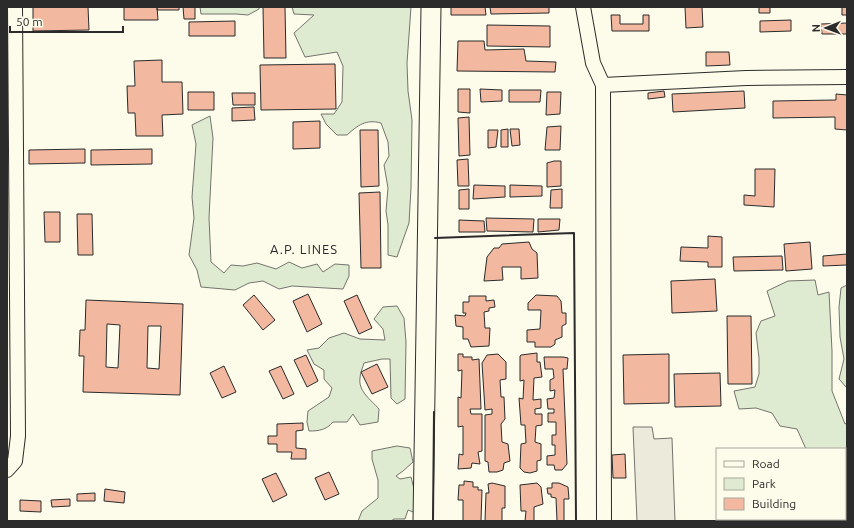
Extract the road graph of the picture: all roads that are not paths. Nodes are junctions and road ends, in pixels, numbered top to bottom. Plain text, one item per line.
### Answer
1 (14, 7) edge
2 (431, 7) edge
3 (584, 7) edge
4 (847, 78) edge
5 (602, 85) junction
6 (11, 135) edge
7 (7, 470) edge
8 (423, 521) edge
9 (604, 521) edge

1 - 6 street
2 - 8 main road
3 - 5 street
4 - 5 street
5 - 9 street
6 - 7 street

